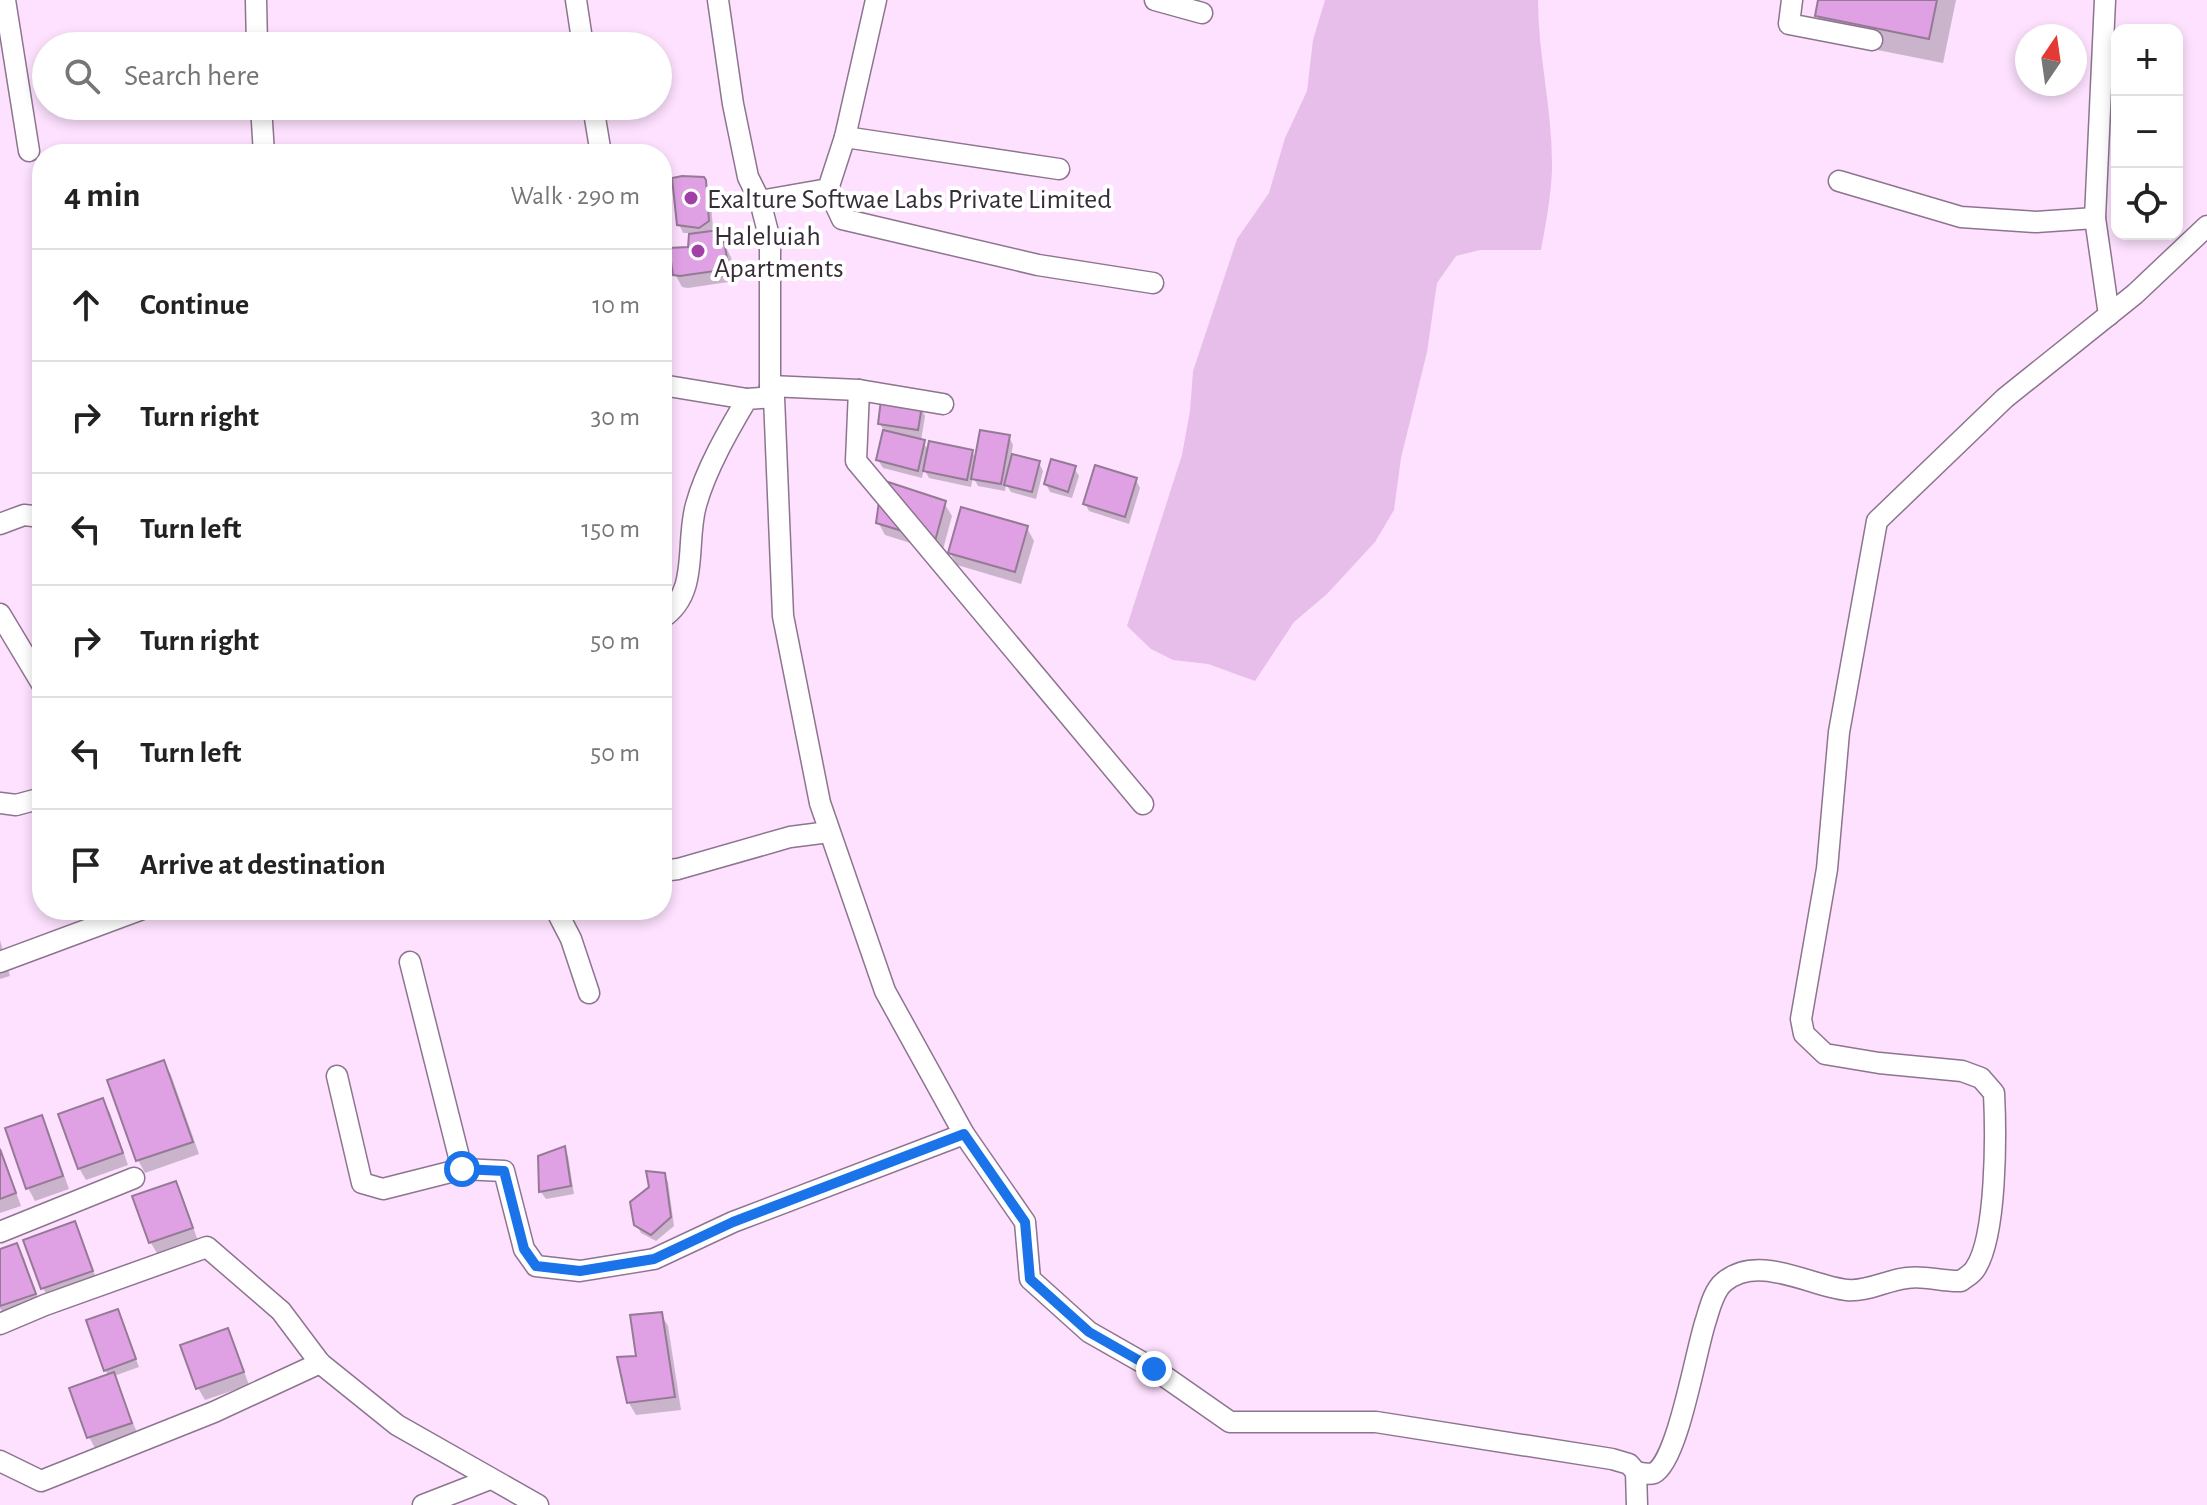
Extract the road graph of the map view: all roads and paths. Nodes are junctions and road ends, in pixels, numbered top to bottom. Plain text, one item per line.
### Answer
1 (5, 0) edge
2 (256, 0) edge
3 (576, 0) edge
4 (718, 0) edge
5 (876, 0) edge
6 (1155, 0) edge
7 (1792, 0) edge
8 (2105, 0) edge
9 (1202, 13) dead end
10 (257, 32) edge
11 (581, 32) edge
12 (1872, 40) dead end
13 (262, 120) edge
14 (595, 120) edge
15 (845, 137) junction
16 (263, 144) edge
17 (599, 144) edge
18 (29, 151) dead end
19 (1059, 169) dead end
20 (1839, 181) dead end
21 (828, 189) junction
22 (760, 201) junction
23 (2095, 218) junction
24 (2207, 226) edge
25 (1153, 283) dead end
26 (2109, 315) junction
27 (672, 387) edge
28 (859, 390) junction
29 (772, 392) junction
30 (747, 399) junction
31 (943, 404) dead end
32 (32, 516) edge
33 (0, 524) edge
34 (672, 612) edge
35 (0, 614) edge
36 (32, 667) edge
37 (32, 801) edge
38 (0, 803) edge
39 (1143, 804) dead end
40 (829, 832) junction
41 (672, 870) edge
42 (113, 920) edge
43 (561, 920) edge
44 (0, 962) edge
45 (410, 962) dead end
46 (589, 993) dead end
47 (337, 1076) dead end
48 (964, 1134) junction
49 (462, 1169) junction
50 (134, 1178) dead end
51 (0, 1232) edge
52 (0, 1324) edge
53 (320, 1363) junction
54 (0, 1461) edge
55 (1636, 1472) junction
56 (490, 1479) junction
57 (423, 1505) edge
58 (538, 1505) edge
59 (1637, 1505) edge

1 - 18 street
2 - 10 street
3 - 11 street
4 - 22 street
5 - 15 street
6 - 9 street
7 - 12 street
8 - 23 street
13 - 16 street
14 - 17 street
15 - 19 street
15 - 21 street
20 - 23 street
21 - 22 street
21 - 25 street
22 - 29 street
23 - 26 street
24 - 26 street
26 - 55 street
27 - 30 street
28 - 29 street
28 - 31 street
28 - 39 street
29 - 30 street
29 - 40 street
30 - 34 street
32 - 33 street
35 - 36 street
37 - 38 street
40 - 41 street
40 - 48 street
42 - 44 street
43 - 46 street
45 - 49 street
47 - 49 street
48 - 49 street
48 - 55 street
50 - 51 street
52 - 53 street
53 - 54 street
53 - 56 street
55 - 59 street
56 - 57 street
56 - 58 street

